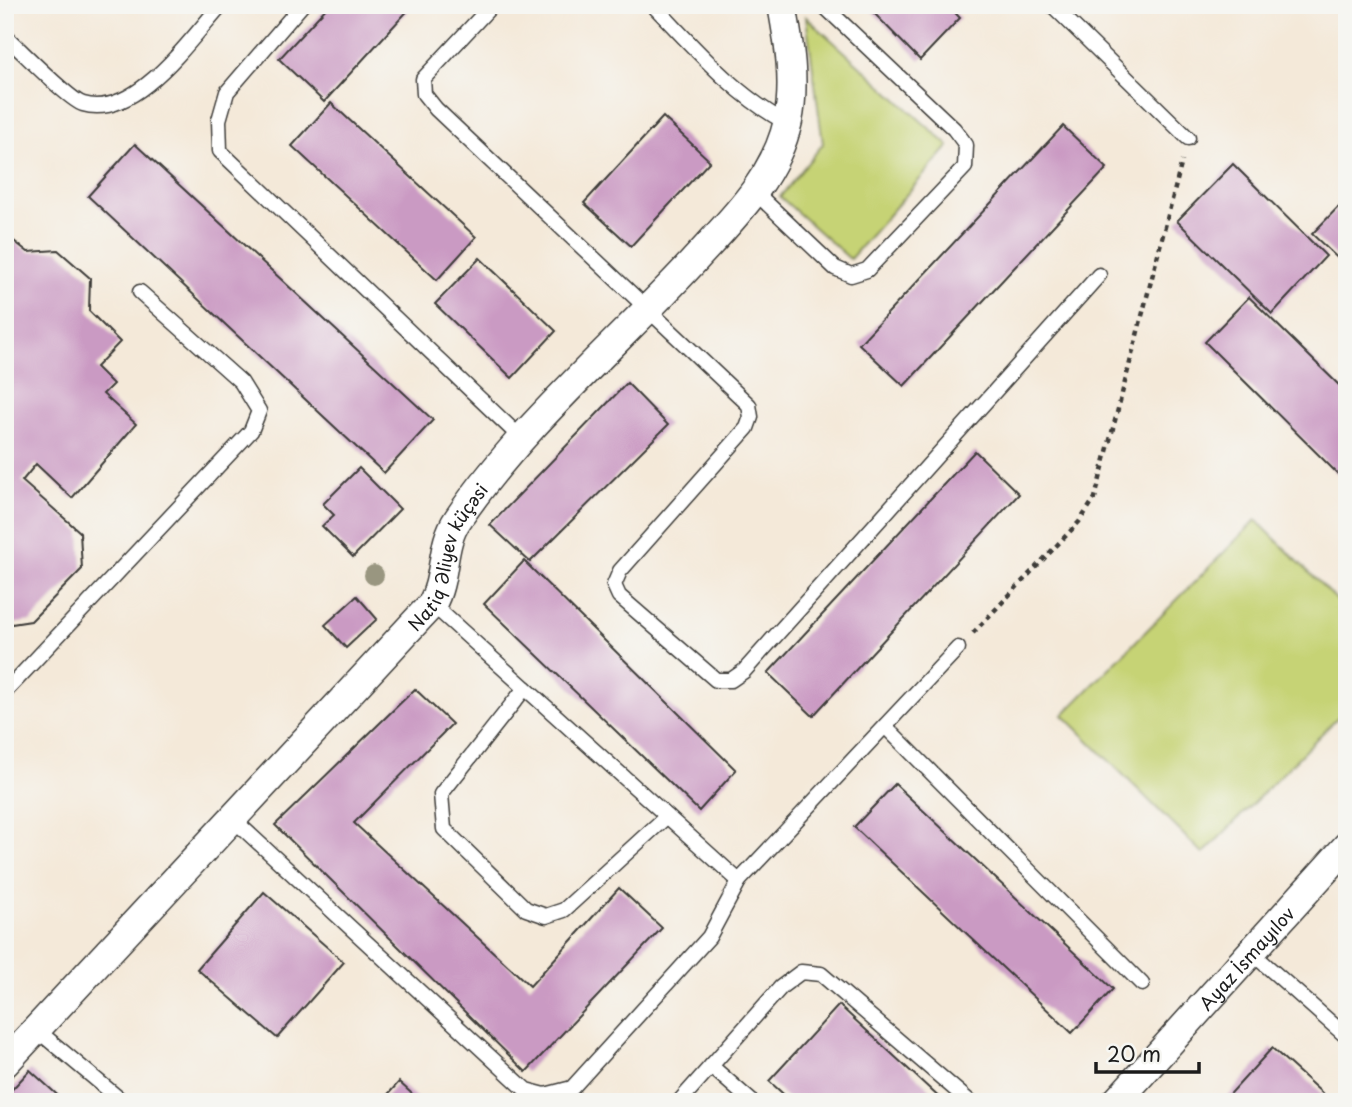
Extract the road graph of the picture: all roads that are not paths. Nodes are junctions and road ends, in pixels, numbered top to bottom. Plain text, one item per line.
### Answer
1 (221, 5) edge
2 (302, 5) edge
3 (492, 5) edge
4 (653, 5) edge
5 (782, 5) edge
6 (823, 5) edge
7 (1052, 5) edge
8 (5, 36) edge
9 (788, 123) junction
10 (1188, 138) road end
11 (756, 193) junction
12 (1099, 275) dead end
13 (140, 292) dead end
14 (649, 310) junction
15 (522, 439) junction
16 (432, 604) junction
17 (958, 649) road end
18 (525, 688) junction
19 (5, 692) edge
20 (885, 726) junction
21 (667, 816) junction
22 (233, 819) junction
23 (1347, 846) edge
24 (738, 881) junction
25 (1251, 952) junction
26 (1142, 984) dead end
27 (37, 1030) junction
28 (1347, 1037) edge
29 (5, 1063) edge
30 (711, 1066) junction
31 (123, 1102) edge
32 (679, 1102) edge
33 (752, 1102) edge
34 (970, 1102) edge
35 (1116, 1102) edge

1 - 8 lane
2 - 15 lane
3 - 14 lane
4 - 9 lane
5 - 9 street, Natiq Əliyev küçəsi
6 - 11 lane
7 - 10 lane
9 - 11 street, Natiq Əliyev küçəsi
11 - 14 street, Natiq Əliyev küçəsi
12 - 14 lane
13 - 19 lane
14 - 15 street, Natiq Əliyev küçəsi
15 - 16 street, Natiq Əliyev küçəsi
16 - 18 lane
16 - 22 street, Natiq Əliyev küçəsi
17 - 20 lane
18 - 21 lane
18 - 21 lane
20 - 24 lane
20 - 26 lane
21 - 24 lane
22 - 24 lane
22 - 27 street, Natiq Əliyev küçəsi
23 - 25 street, Ayaz İsmayılov
25 - 28 lane
25 - 35 street, Ayaz İsmayılov
27 - 29 street, Natiq Əliyev küçəsi
27 - 31 lane
30 - 32 lane
30 - 33 lane
30 - 34 lane

